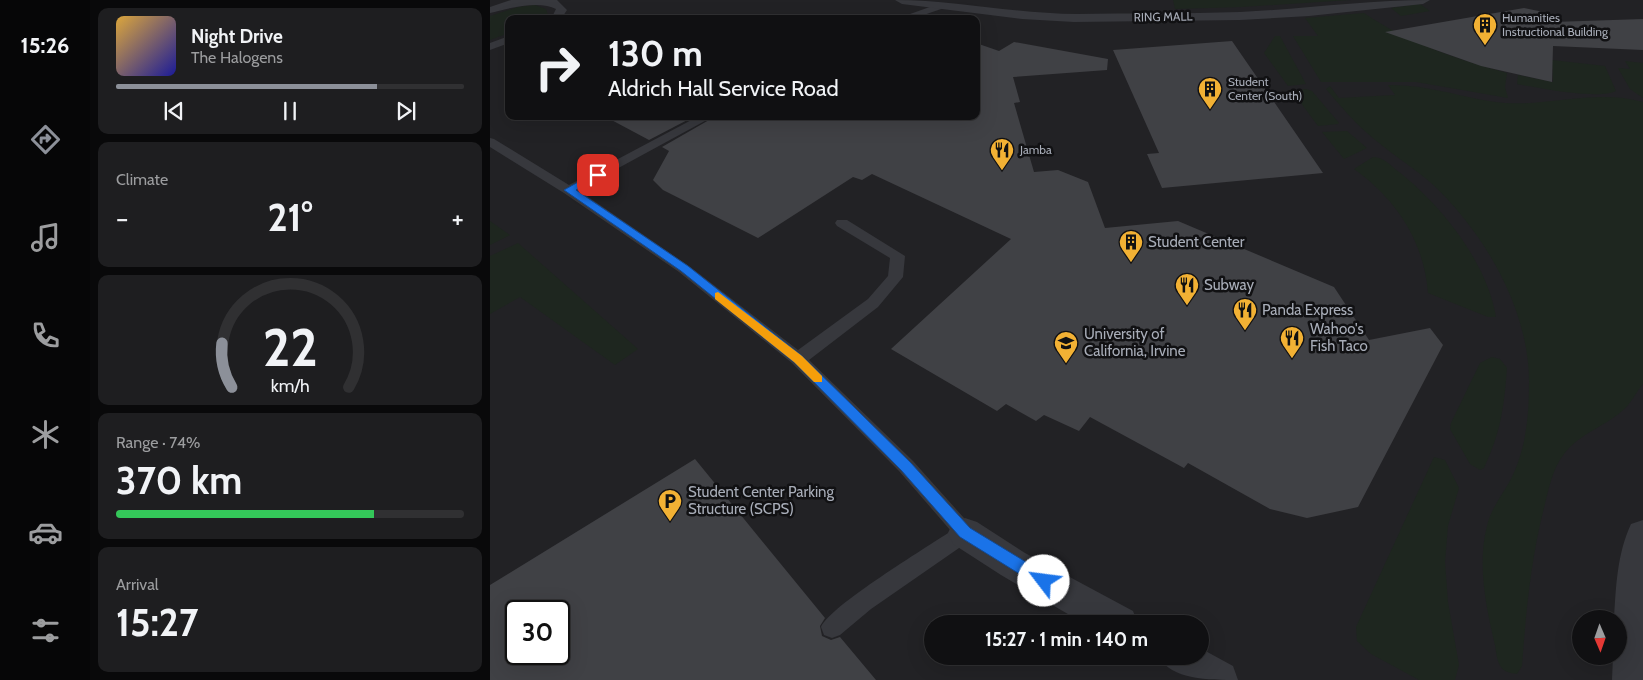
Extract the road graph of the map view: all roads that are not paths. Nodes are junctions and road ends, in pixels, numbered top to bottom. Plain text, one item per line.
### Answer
1 (533, 0) edge
2 (539, 0) edge
3 (902, 0) edge
4 (1423, 0) edge
5 (941, 6) junction
6 (490, 10) edge
7 (559, 15) edge
8 (913, 15) edge
9 (505, 41) edge
10 (490, 47) edge
11 (700, 120) edge
12 (490, 142) edge
13 (569, 190) junction
14 (842, 223) dead end
15 (798, 359) junction
16 (965, 533) junction
17 (1643, 535) edge
18 (1104, 615) edge
19 (832, 627) dead end
20 (1193, 665) edge
21 (1635, 672) edge
22 (1219, 680) edge

1 - 6 lane
2 - 7 lane
3 - 5 street, RING MALL
4 - 5 street, RING MALL
5 - 8 lane
9 - 10 lane
11 - 13 lane
12 - 13 lane
13 - 15 lane
14 - 15 lane
15 - 16 lane
16 - 18 street
16 - 19 lane
17 - 21 street
20 - 22 street

